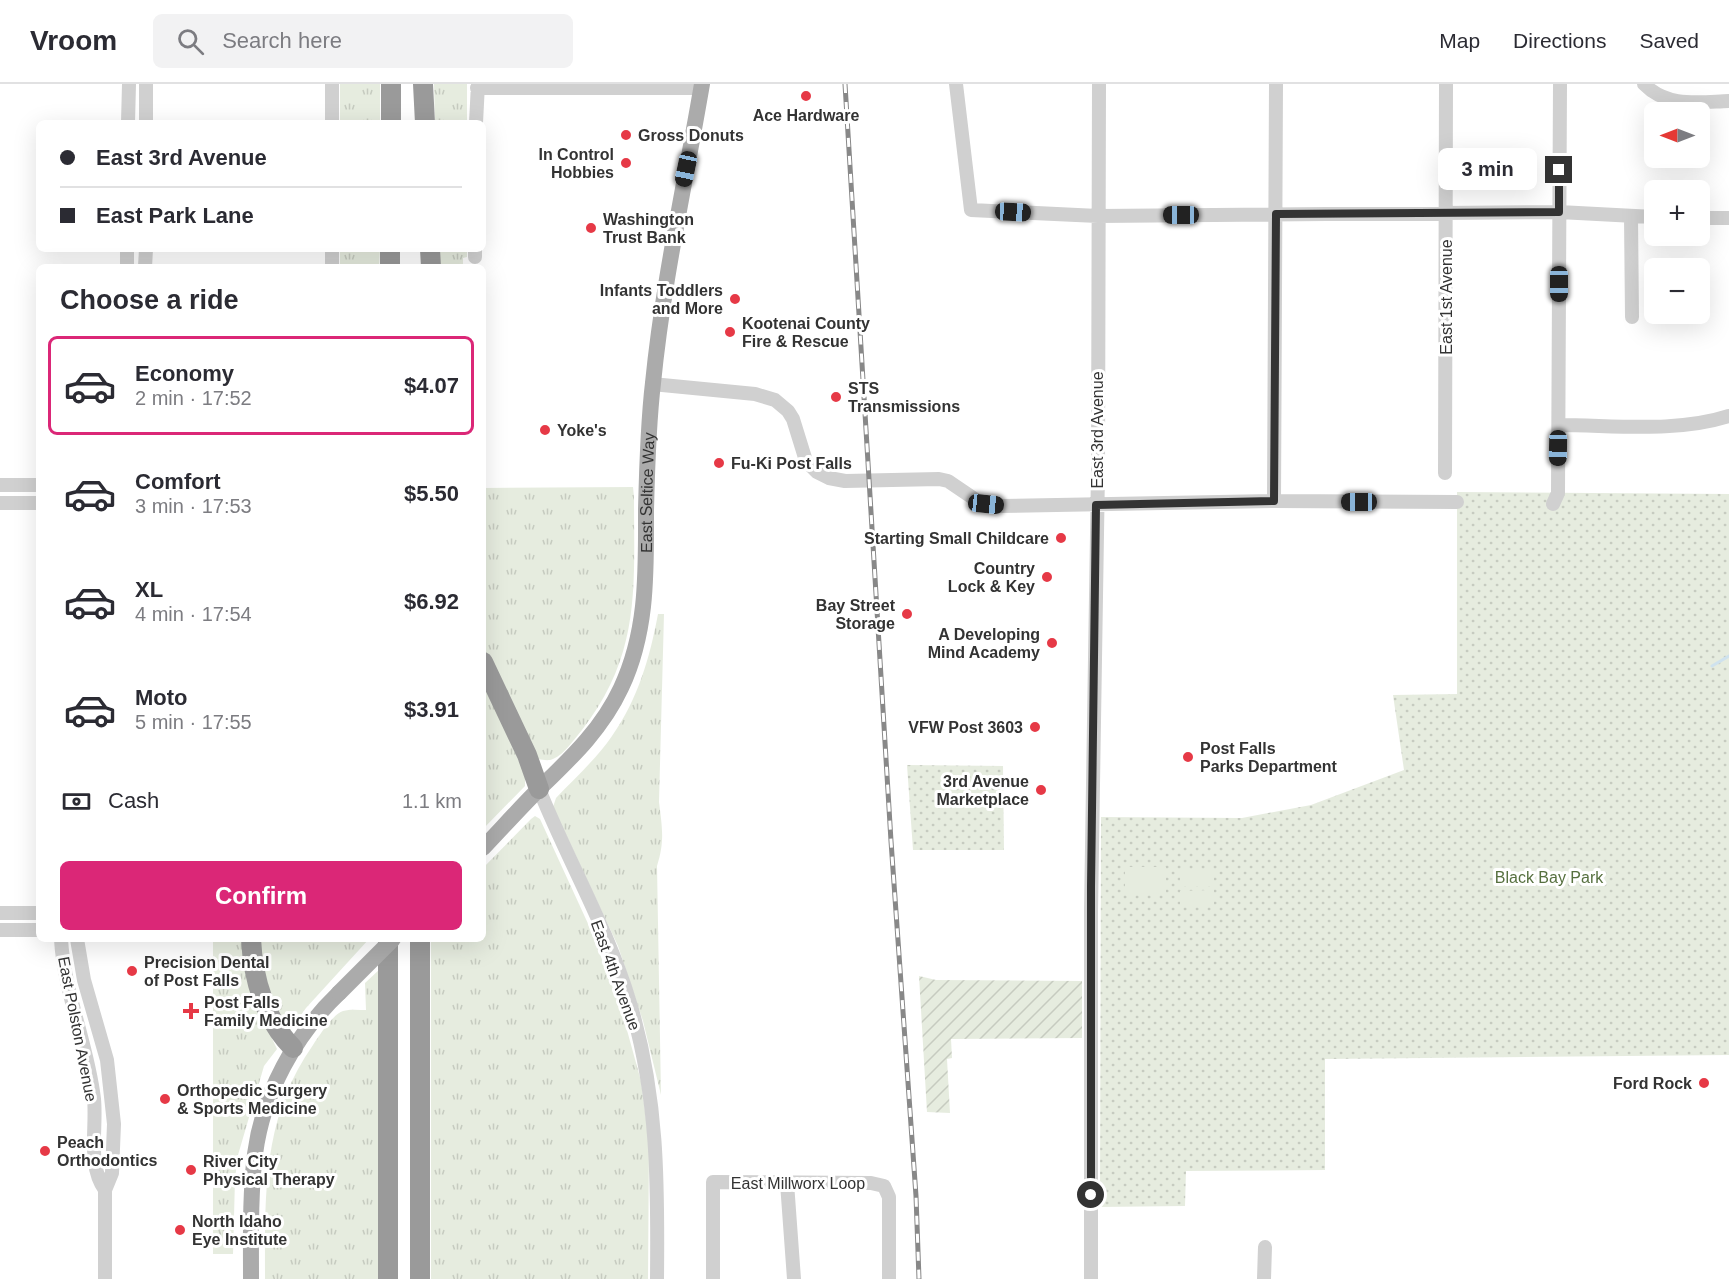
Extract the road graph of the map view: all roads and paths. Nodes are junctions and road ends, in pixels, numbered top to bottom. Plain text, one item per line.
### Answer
1 (129, 84) edge
2 (146, 84) edge
3 (332, 84) edge
4 (391, 84) edge
5 (421, 84) edge
6 (956, 84) edge
7 (1099, 84) edge
8 (1276, 84) edge
9 (1446, 84) edge
10 (1560, 84) edge
11 (1644, 84) edge
12 (478, 86) edge
13 (702, 86) edge
14 (1729, 101) edge
15 (128, 120) edge
16 (146, 120) edge
17 (332, 120) edge
18 (391, 120) edge
19 (420, 120) edge
20 (425, 120) edge
21 (476, 120) edge
22 (1559, 212) junction
23 (1446, 213) junction
24 (1276, 214) junction
25 (1098, 216) junction
26 (1631, 216) junction
27 (1644, 217) edge
28 (1710, 218) edge
29 (1729, 218) edge
30 (1632, 317) dead end
31 (652, 384) junction
32 (1729, 416) edge
33 (1558, 425) junction
34 (1445, 473) dead end
35 (0, 485) edge
36 (36, 485) edge
37 (1274, 501) junction
38 (1457, 502) dead end
39 (0, 503) edge
40 (36, 503) edge
41 (1553, 504) dead end
42 (1096, 505) junction
43 (486, 668) edge
44 (539, 789) junction
45 (486, 845) edge
46 (0, 913) edge
47 (36, 913) edge
48 (0, 930) edge
49 (36, 930) edge
50 (61, 942) edge
51 (78, 942) edge
52 (251, 942) edge
53 (388, 942) edge
54 (390, 942) edge
55 (420, 942) edge
56 (293, 1048) junction
57 (788, 1183) junction
58 (105, 1190) junction
59 (1264, 1247) dead end
60 (105, 1279) edge
61 (251, 1279) edge
62 (388, 1279) edge
63 (420, 1279) edge
64 (657, 1279) edge
65 (713, 1279) edge
66 (794, 1279) edge
67 (889, 1279) edge
68 (1091, 1279) edge
69 (1264, 1279) edge

1 - 15 street
2 - 16 street
3 - 17 street
4 - 18 highway
5 - 19 highway
5 - 20 highway
6 - 25 street
7 - 25 street, East 3rd Avenue
8 - 24 street
9 - 23 street, East 1st Avenue
10 - 22 street
11 - 14 street
12 - 13 street
12 - 21 street
13 - 31 main road, East Seltice Way
22 - 23 street
22 - 26 street
22 - 33 street
23 - 24 street
23 - 34 street, East 1st Avenue
24 - 25 street
24 - 37 street
25 - 42 street, East 3rd Avenue
26 - 27 street
26 - 30 street
28 - 29 street
31 - 42 street
31 - 44 main road, East Seltice Way
32 - 33 street
33 - 41 street
35 - 36 street
37 - 38 street
37 - 42 street
39 - 40 street
42 - 68 street, East 3rd Avenue
43 - 44 highway
44 - 45 main road, East Seltice Way
44 - 64 street, East 4th Avenue
46 - 47 street
48 - 49 street
50 - 58 street, East Polston Avenue
51 - 58 street, East Polston Avenue
52 - 56 highway
53 - 62 highway
54 - 56 main road, bridge
55 - 63 highway
56 - 61 main road
57 - 65 street, East Millworx Loop
57 - 66 street
57 - 67 street, East Millworx Loop
58 - 60 street, East Polston Avenue
59 - 69 street

